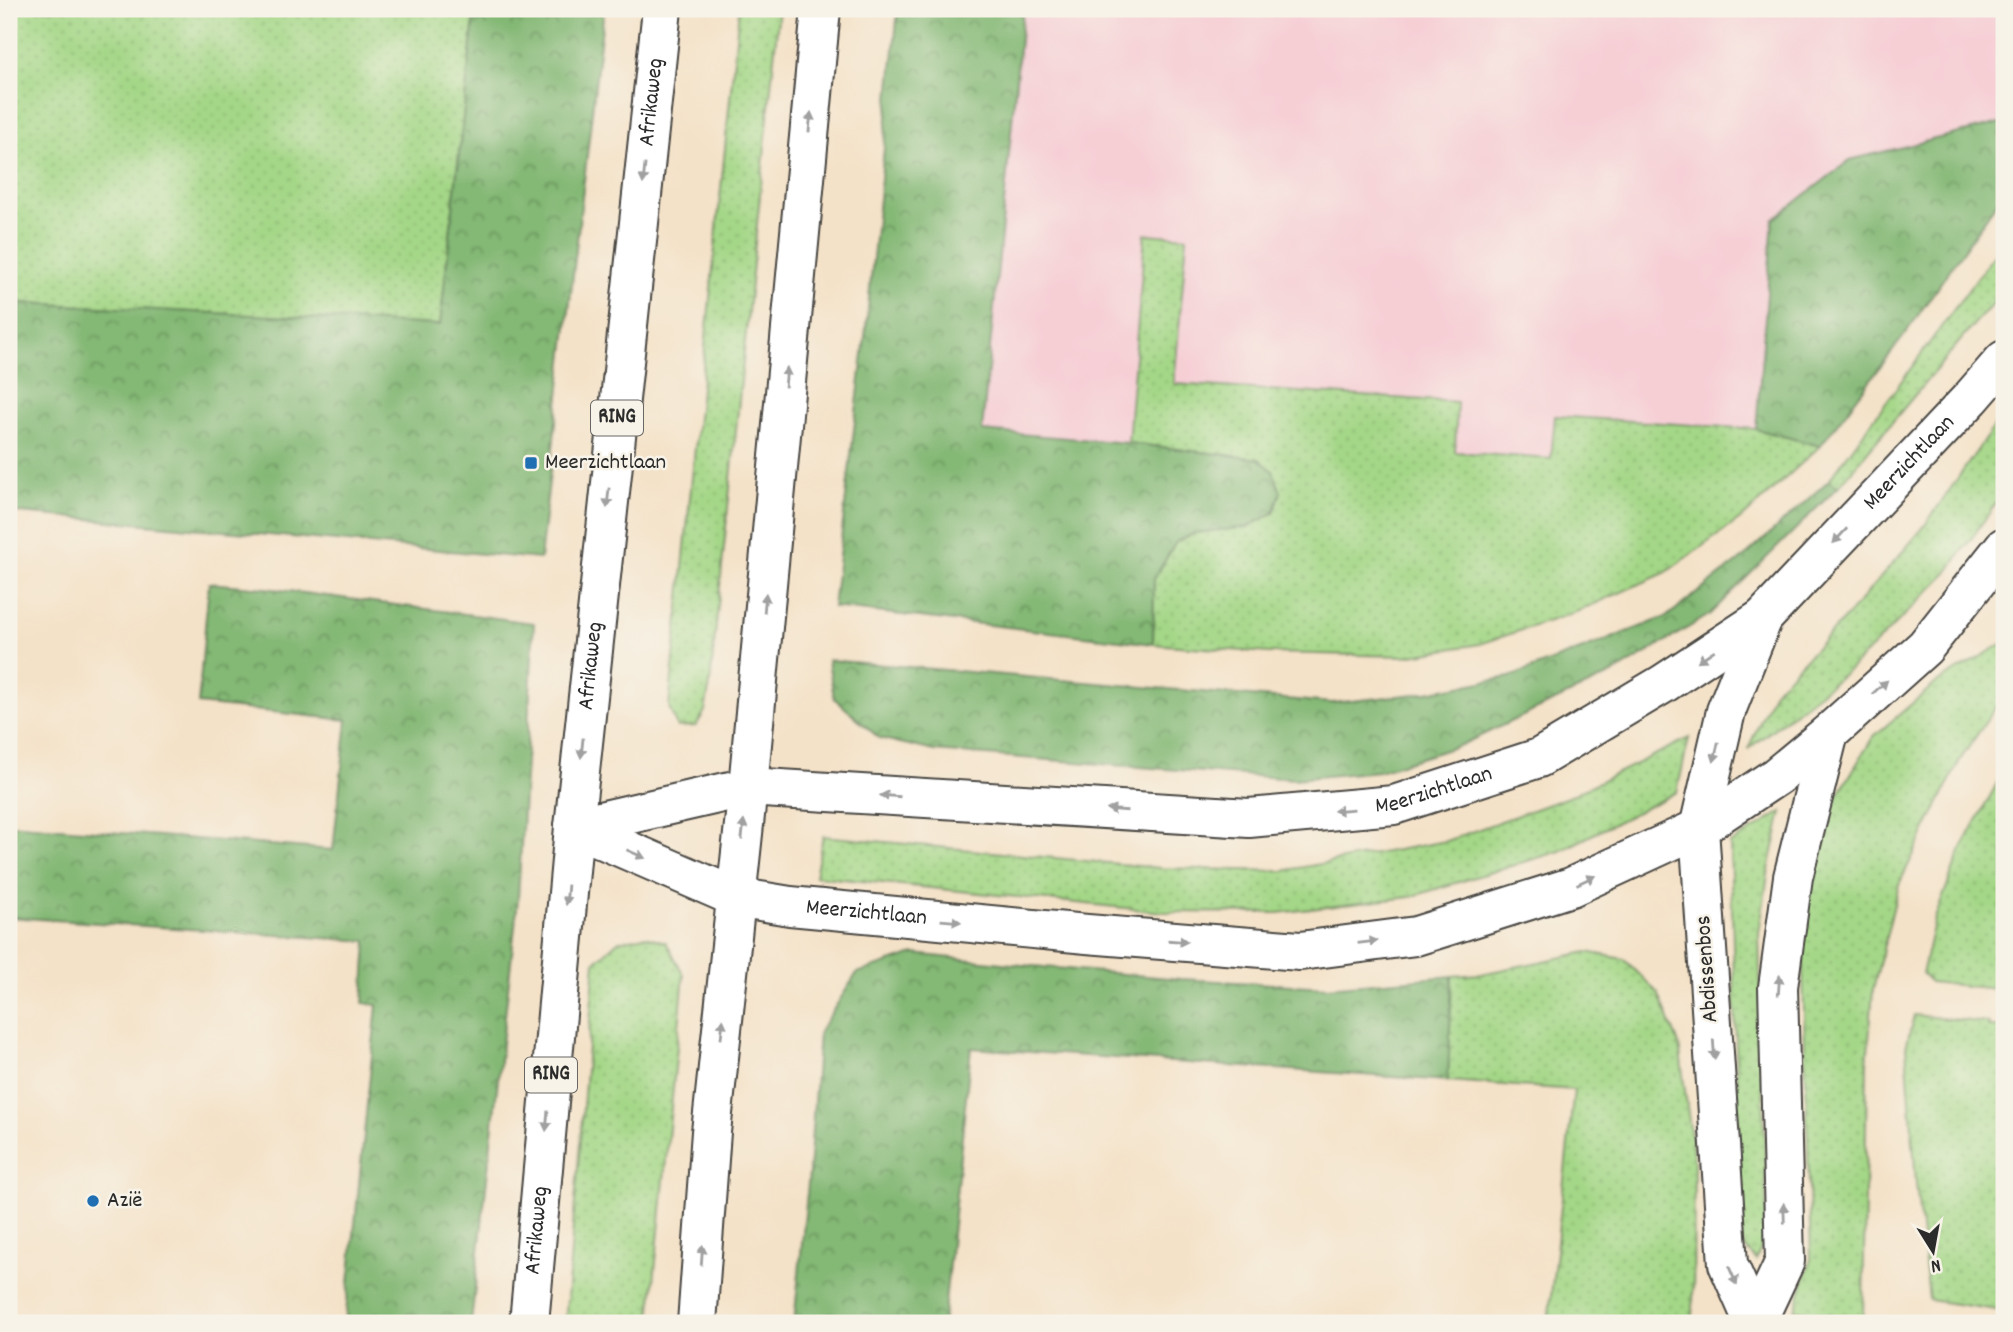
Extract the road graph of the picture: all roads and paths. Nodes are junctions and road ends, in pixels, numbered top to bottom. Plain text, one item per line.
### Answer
1 (662, 9) edge
2 (821, 9) edge
3 (2004, 360) edge
4 (2004, 547) edge
5 (1763, 618) junction
6 (1829, 733) junction
7 (748, 787) junction
8 (574, 827) junction
9 (1699, 828) junction
10 (735, 898) junction
11 (528, 1323) edge
12 (697, 1323) edge
13 (1755, 1323) edge

1 -> 8 street, Afrikaweg / RING
7 -> 2 street
3 -> 5 street, Meerzichtlaan
6 -> 4 street, Meerzichtlaan
5 -> 7 street, Meerzichtlaan
5 -> 9 street, Abdissenbos
6 - 9 street, Meerzichtlaan
13 -> 6 street, Abdissenbos
7 - 8 street, Meerzichtlaan
10 -> 7 street
8 -> 10 street, Meerzichtlaan
8 -> 11 street, Afrikaweg / RING
10 -> 9 street, Meerzichtlaan
9 -> 13 street, Abdissenbos
12 -> 10 street

